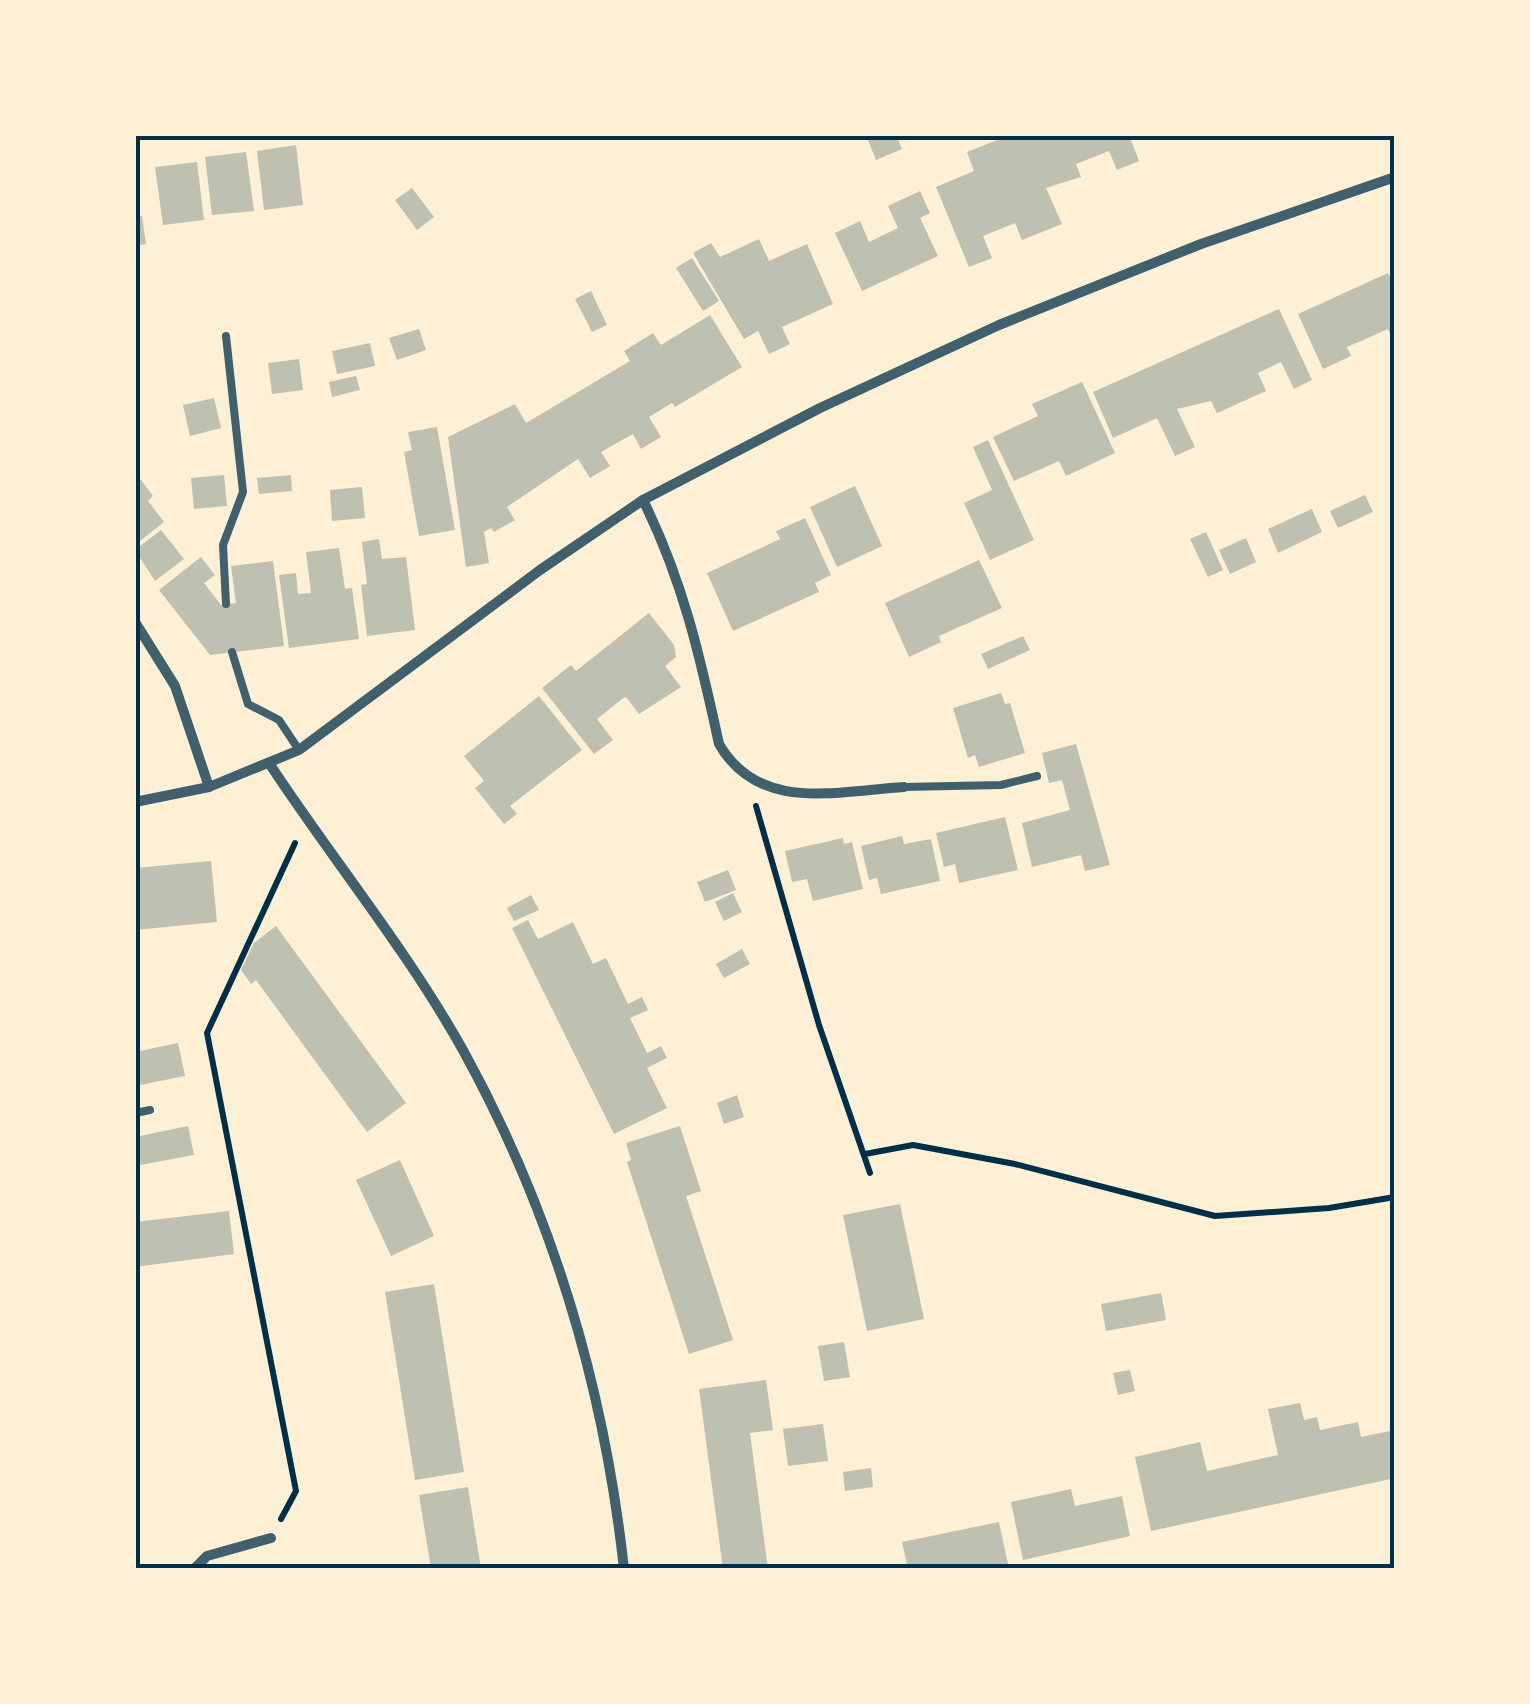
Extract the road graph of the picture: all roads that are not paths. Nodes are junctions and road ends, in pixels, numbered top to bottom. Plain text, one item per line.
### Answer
1 (1395, 177) edge
2 (226, 336) dead end
3 (643, 500) junction
4 (226, 604) dead end
5 (135, 622) edge
6 (232, 652) dead end
7 (299, 750) junction
8 (269, 763) junction
9 (1037, 776) dead end
10 (209, 787) junction
11 (904, 787) joint
12 (135, 802) edge
13 (150, 1110) dead end
14 (135, 1113) edge
15 (271, 1538) road end
16 (194, 1569) edge
17 (624, 1569) edge

1 - 3 street
2 - 4 lane
3 - 7 street
3 - 11 street
5 - 10 street
6 - 7 lane
7 - 8 street
8 - 10 street
8 - 17 street
9 - 11 lane
10 - 12 street
13 - 14 lane
15 - 16 street

